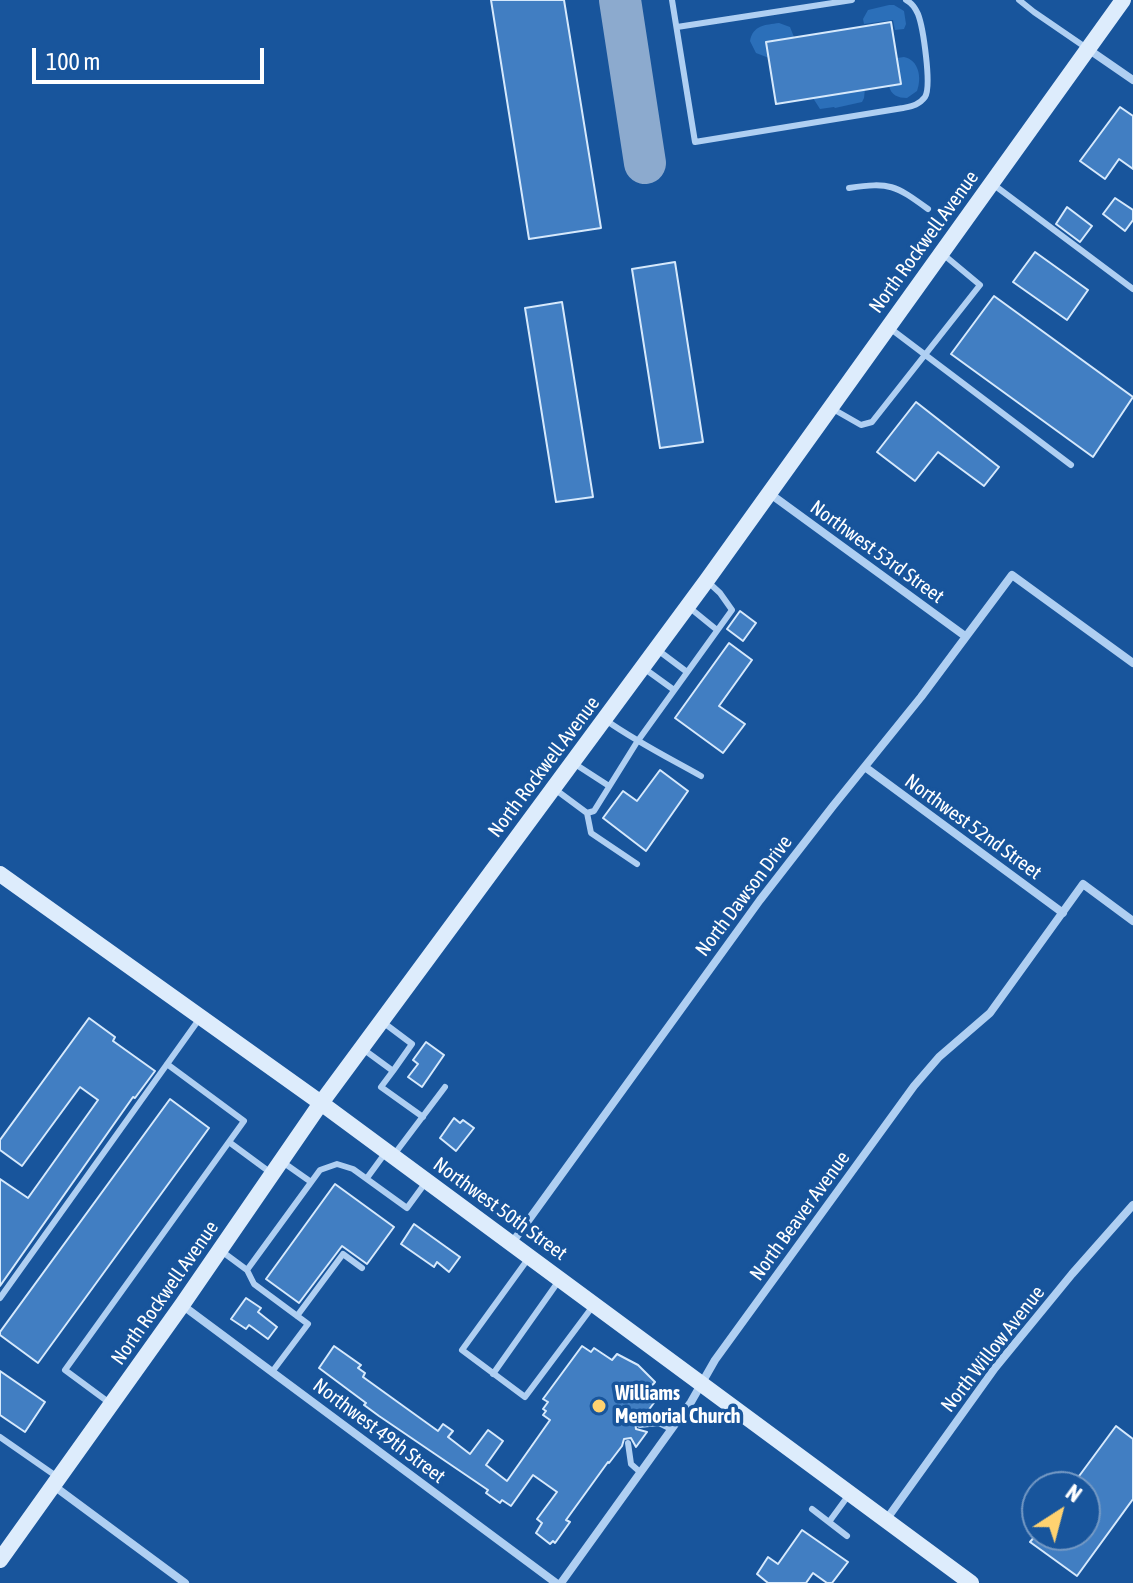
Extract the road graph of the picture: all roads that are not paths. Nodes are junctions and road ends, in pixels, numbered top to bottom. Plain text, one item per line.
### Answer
1 (672, 0) edge
2 (852, 0) edge
3 (906, 0) edge
4 (1019, 0) edge
5 (1123, 0) edge
6 (677, 27) junction
7 (1088, 49) junction
8 (1133, 80) edge
9 (991, 183) junction
10 (849, 188) dead end
11 (928, 209) dead end
12 (941, 253) junction
13 (1133, 289) edge
14 (888, 327) junction
15 (926, 356) junction
16 (830, 407) junction
17 (1071, 465) dead end
18 (769, 493) junction
19 (707, 580) junction
20 (688, 606) junction
21 (717, 630) junction
22 (965, 636) junction
23 (656, 649) junction
24 (1133, 663) edge
25 (643, 667) junction
26 (687, 672) junction
27 (674, 690) junction
28 (604, 719) junction
29 (637, 742) junction
30 (572, 762) junction
31 (865, 767) junction
32 (701, 776) dead end
33 (609, 786) junction
34 (553, 788) junction
35 (587, 813) junction
36 (637, 864) dead end
37 (0, 874) edge
38 (1063, 913) junction
39 (1133, 921) edge
40 (200, 1018) junction
41 (381, 1021) junction
42 (361, 1048) junction
43 (167, 1064) junction
44 (393, 1071) junction
45 (445, 1087) dead end
46 (321, 1103) junction
47 (423, 1117) junction
48 (229, 1142) junction
49 (390, 1153) junction
50 (277, 1168) junction
51 (367, 1178) junction
52 (427, 1181) junction
53 (311, 1182) junction
54 (1133, 1205) edge
55 (512, 1244) junction
56 (220, 1250) junction
57 (530, 1257) junction
58 (362, 1268) dead end
59 (247, 1270) junction
60 (561, 1279) junction
61 (0, 1298) edge
62 (595, 1303) junction
63 (182, 1305) junction
64 (297, 1316) junction
65 (272, 1372) junction
66 (493, 1374) junction
67 (701, 1383) junction
68 (111, 1405) junction
69 (640, 1425) dead end
70 (671, 1429) junction
71 (0, 1437) edge
72 (628, 1443) dead end
73 (640, 1472) junction
74 (56, 1482) junction
75 (850, 1493) junction
76 (812, 1509) dead end
77 (886, 1520) junction
78 (829, 1522) junction
79 (847, 1536) dead end
80 (0, 1560) edge
81 (185, 1583) edge
82 (558, 1583) edge
83 (971, 1583) edge

1 - 6 lane
2 - 6 lane
3 - 6 lane
4 - 7 lane
5 - 7 main road, North Rockwell Avenue
7 - 8 street
7 - 9 main road, North Rockwell Avenue
9 - 12 main road, North Rockwell Avenue
9 - 13 lane
10 - 11 lane
12 - 14 main road, North Rockwell Avenue
12 - 15 lane
14 - 15 lane
14 - 16 main road, North Rockwell Avenue
15 - 16 lane
15 - 17 lane
16 - 18 main road, North Rockwell Avenue
18 - 19 main road, North Rockwell Avenue
18 - 22 street, Northwest 53rd Street
19 - 20 main road, North Rockwell Avenue
19 - 21 lane
20 - 21 lane
20 - 23 main road, North Rockwell Avenue
21 - 26 lane
22 - 24 street, North Dawson Drive
22 - 31 street, North Dawson Drive
23 - 25 main road, North Rockwell Avenue
23 - 26 lane
25 - 27 lane
25 - 28 main road, North Rockwell Avenue
26 - 27 lane
27 - 29 lane
28 - 29 lane
28 - 30 main road, North Rockwell Avenue
29 - 32 lane
29 - 33 lane
30 - 33 lane
30 - 34 main road, North Rockwell Avenue
31 - 38 street, Northwest 52nd Street
31 - 55 street, North Dawson Drive
33 - 35 lane
34 - 35 lane
34 - 41 main road, North Rockwell Avenue
35 - 36 lane
37 - 40 main road, Northwest 50th Street
38 - 39 street, North Beaver Avenue
38 - 67 street, North Beaver Avenue
40 - 43 lane
40 - 46 main road, Northwest 50th Street
41 - 42 main road, North Rockwell Avenue
41 - 44 lane
42 - 44 lane
42 - 46 main road, North Rockwell Avenue
43 - 48 lane
43 - 61 lane
44 - 47 lane
45 - 47 lane
46 - 49 main road, Northwest 50th Street
46 - 50 main road, North Rockwell Avenue
47 - 49 lane
48 - 50 lane
48 - 68 lane
49 - 51 lane
49 - 52 main road, Northwest 50th Street
50 - 53 lane
50 - 56 main road, North Rockwell Avenue
51 - 52 lane
51 - 53 lane
52 - 55 main road, Northwest 50th Street
53 - 59 lane
54 - 77 street, North Willow Avenue
55 - 57 main road, Northwest 50th Street
56 - 59 lane
56 - 63 main road, North Rockwell Avenue
57 - 60 main road, Northwest 50th Street
57 - 66 lane
58 - 64 lane
59 - 64 lane
60 - 62 main road, Northwest 50th Street
60 - 66 lane
62 - 66 lane
62 - 67 main road, Northwest 50th Street
63 - 65 street, Northwest 49th Street
63 - 68 main road, North Rockwell Avenue
64 - 65 lane
65 - 82 street, Northwest 49th Street
67 - 70 street, North Beaver Avenue
67 - 75 main road, Northwest 50th Street
68 - 74 main road, North Rockwell Avenue
69 - 70 lane
70 - 73 street, North Beaver Avenue
71 - 74 lane
72 - 73 lane
73 - 82 street, North Beaver Avenue
74 - 80 main road, North Rockwell Avenue
74 - 81 street
75 - 77 main road, Northwest 50th Street
75 - 78 lane
76 - 78 lane
77 - 83 main road, Northwest 50th Street
78 - 79 lane

